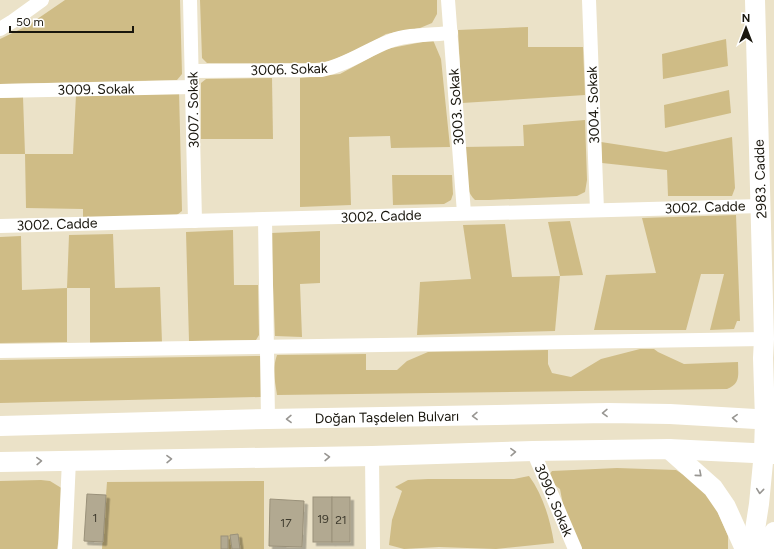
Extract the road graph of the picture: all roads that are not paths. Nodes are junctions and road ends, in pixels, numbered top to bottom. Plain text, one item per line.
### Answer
1 (42, 0) edge
2 (190, 0) edge
3 (448, 0) edge
4 (589, 0) edge
5 (755, 0) edge
6 (0, 29) edge
7 (451, 33) junction
8 (192, 71) junction
9 (193, 87) junction
10 (0, 91) edge
11 (761, 206) junction
12 (597, 210) junction
13 (464, 213) junction
14 (265, 219) junction
15 (196, 221) junction
16 (0, 226) edge
17 (764, 339) junction
18 (267, 347) junction
19 (0, 351) edge
20 (768, 358) edge
21 (774, 378) edge
22 (268, 419) junction
23 (770, 420) edge
24 (0, 426) edge
25 (669, 449) junction
26 (534, 451) junction
27 (769, 453) edge
28 (372, 456) junction
29 (69, 460) junction
30 (0, 462) edge
31 (774, 532) edge
32 (774, 542) edge
33 (66, 549) edge
34 (373, 549) edge
35 (575, 549) edge
36 (745, 549) edge
37 (752, 549) edge
38 (764, 549) edge

1 - 6 street
2 - 8 street, 3007. Sokak
3 - 7 street, 3003. Sokak
4 - 12 street, 3004. Sokak
5 - 11 main road, 2983. Cadde
7 - 8 street, 3006. Sokak
7 - 13 street, 3003. Sokak
8 - 9 street, 3007. Sokak
9 - 10 street, 3009. Sokak
9 - 15 street, 3007. Sokak
11 - 12 street, 3002. Cadde
11 - 17 main road, 2983. Cadde
12 - 13 street, 3002. Cadde
13 - 14 street, 3002. Cadde
14 - 15 street, 3002. Cadde
14 - 18 street
15 - 16 street, 3002. Cadde
17 - 18 street
17 - 20 main road, 2983. Cadde
18 - 19 street
18 - 22 street
20 - 21 main road
20 - 23 main road, 2983. Cadde
23 -> 22 main road, Doğan Taşdelen Bulvarı
22 - 24 main road, Doğan Taşdelen Bulvarı
23 - 27 main road, 2983. Cadde
25 - 26 main road
25 - 27 main road
25 -> 36 main road
28 -> 26 main road
26 - 35 street, 3090. Sokak
27 -> 37 main road, 2983. Cadde
29 -> 28 main road
28 - 34 street
30 -> 29 main road
29 - 33 street
31 - 38 main road
32 - 38 main road

